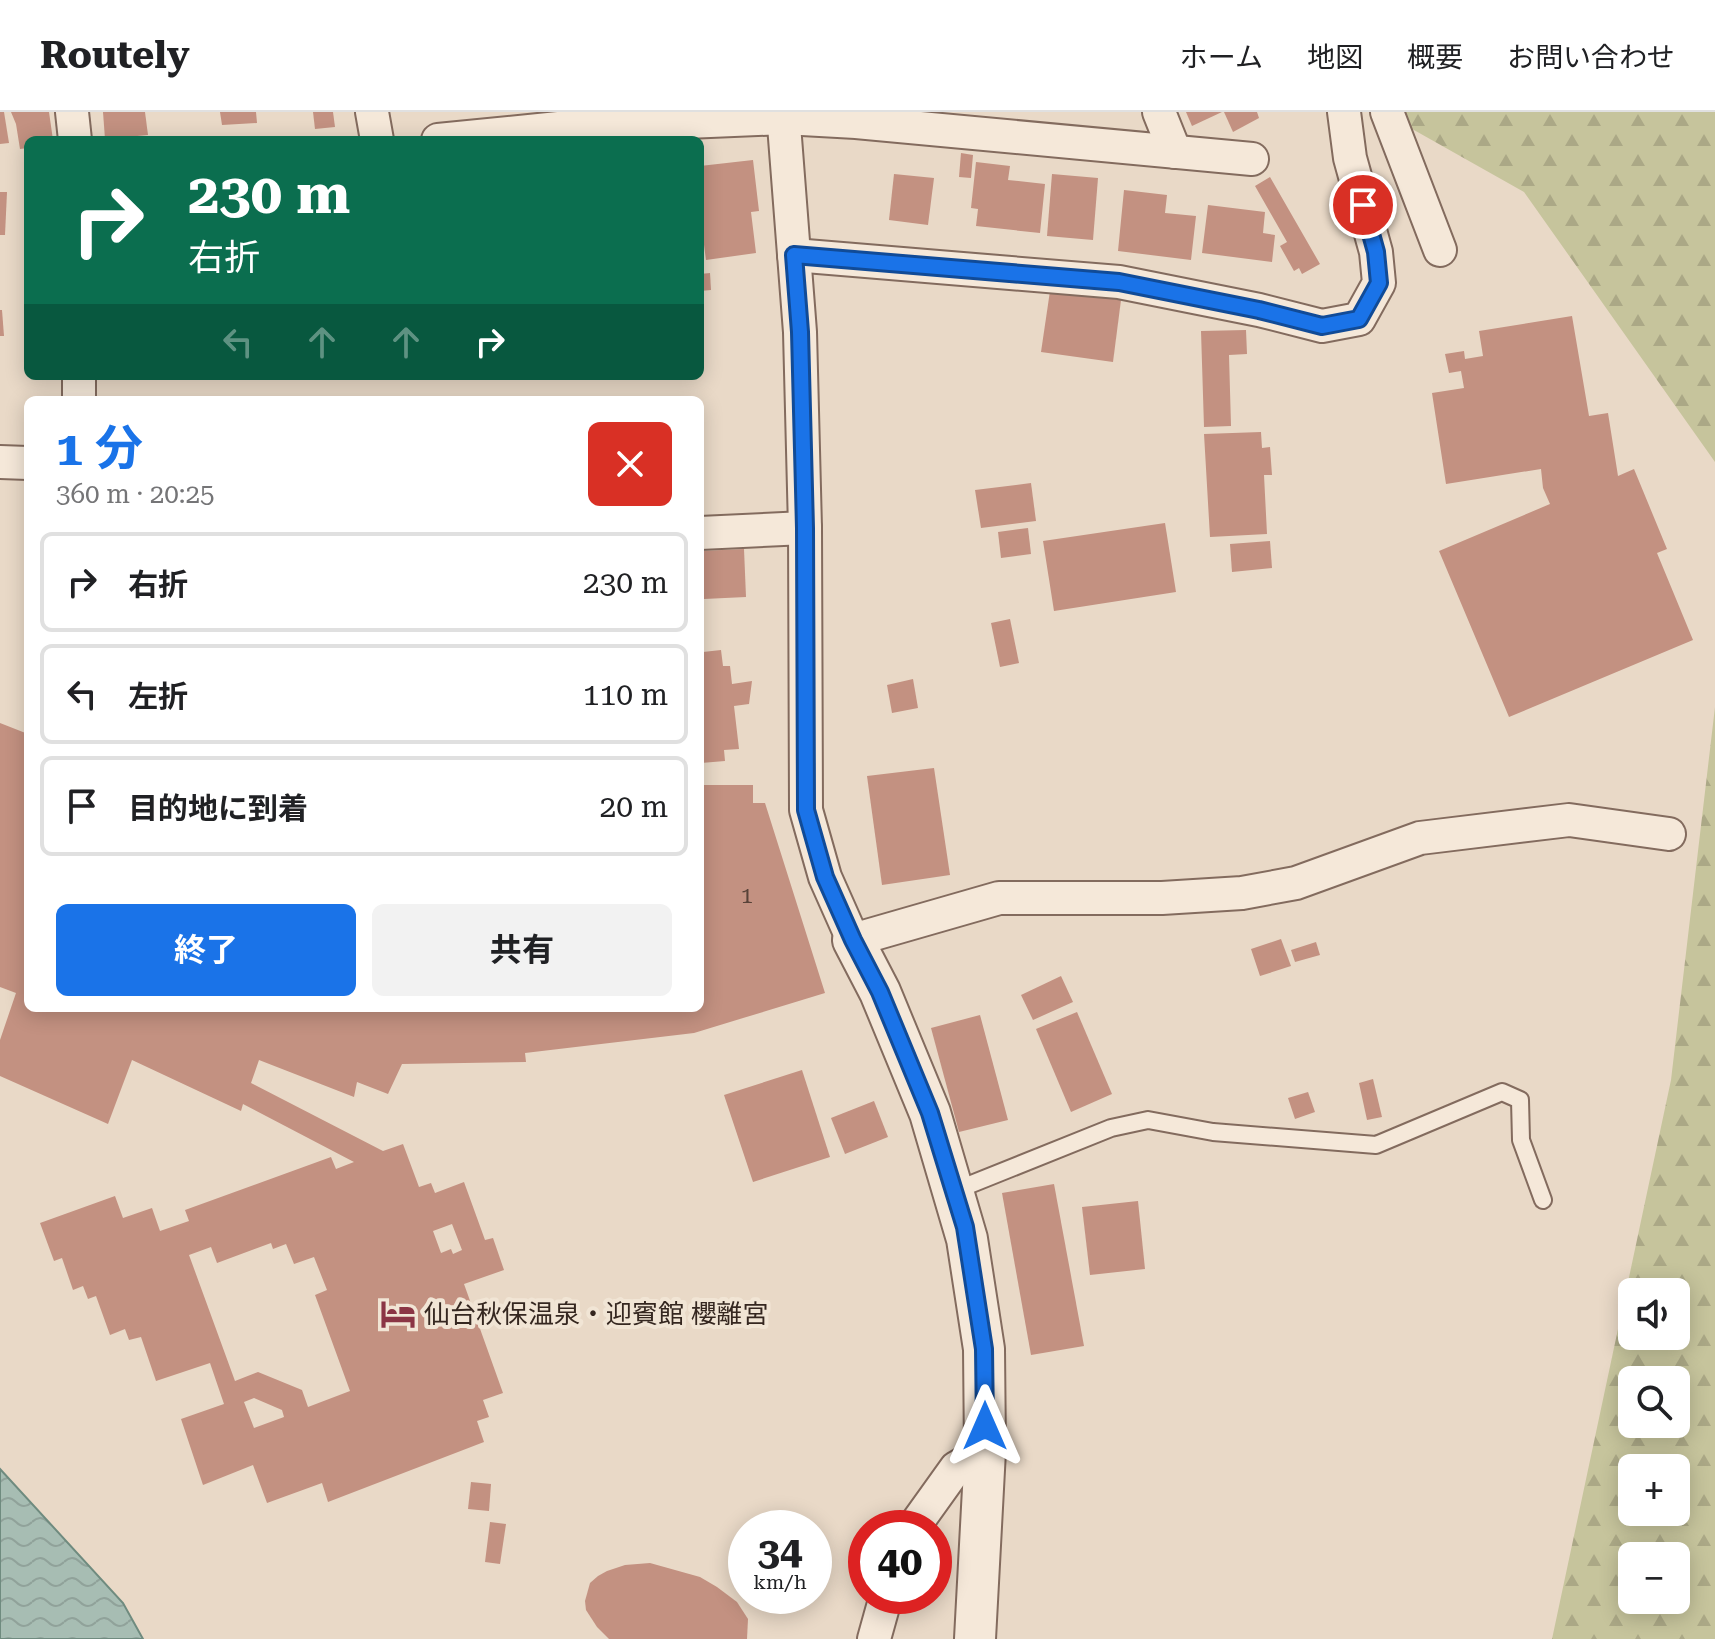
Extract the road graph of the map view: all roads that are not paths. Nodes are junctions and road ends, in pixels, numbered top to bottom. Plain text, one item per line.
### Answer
1 (72, 112) edge
2 (372, 112) edge
3 (1159, 112) edge
4 (1344, 112) edge
5 (1387, 112) edge
6 (784, 115) edge
7 (567, 119) edge
8 (75, 136) edge
9 (376, 136) edge
10 (463, 136) edge
11 (1175, 152) junction
12 (1252, 159) dead end
13 (1440, 250) dead end
14 (794, 255) junction
15 (0, 462) edge
16 (24, 463) edge
17 (805, 528) junction
18 (704, 533) edge
19 (1669, 834) dead end
20 (853, 940) junction
21 (954, 1191) junction
22 (1543, 1200) dead end
23 (985, 1451) junction
24 (926, 1510) edge
25 (881, 1614) edge
26 (874, 1639) edge
27 (975, 1639) edge

1 - 8 street
2 - 9 street
3 - 11 street
4 - 14 street
5 - 13 street
6 - 7 street
6 - 11 street
6 - 14 street
7 - 10 street
11 - 12 street
14 - 17 street
15 - 16 street
17 - 18 street
17 - 20 street
19 - 20 street
20 - 21 street
21 - 22 lane
21 - 23 street
23 - 24 street
23 - 27 street
25 - 26 street

